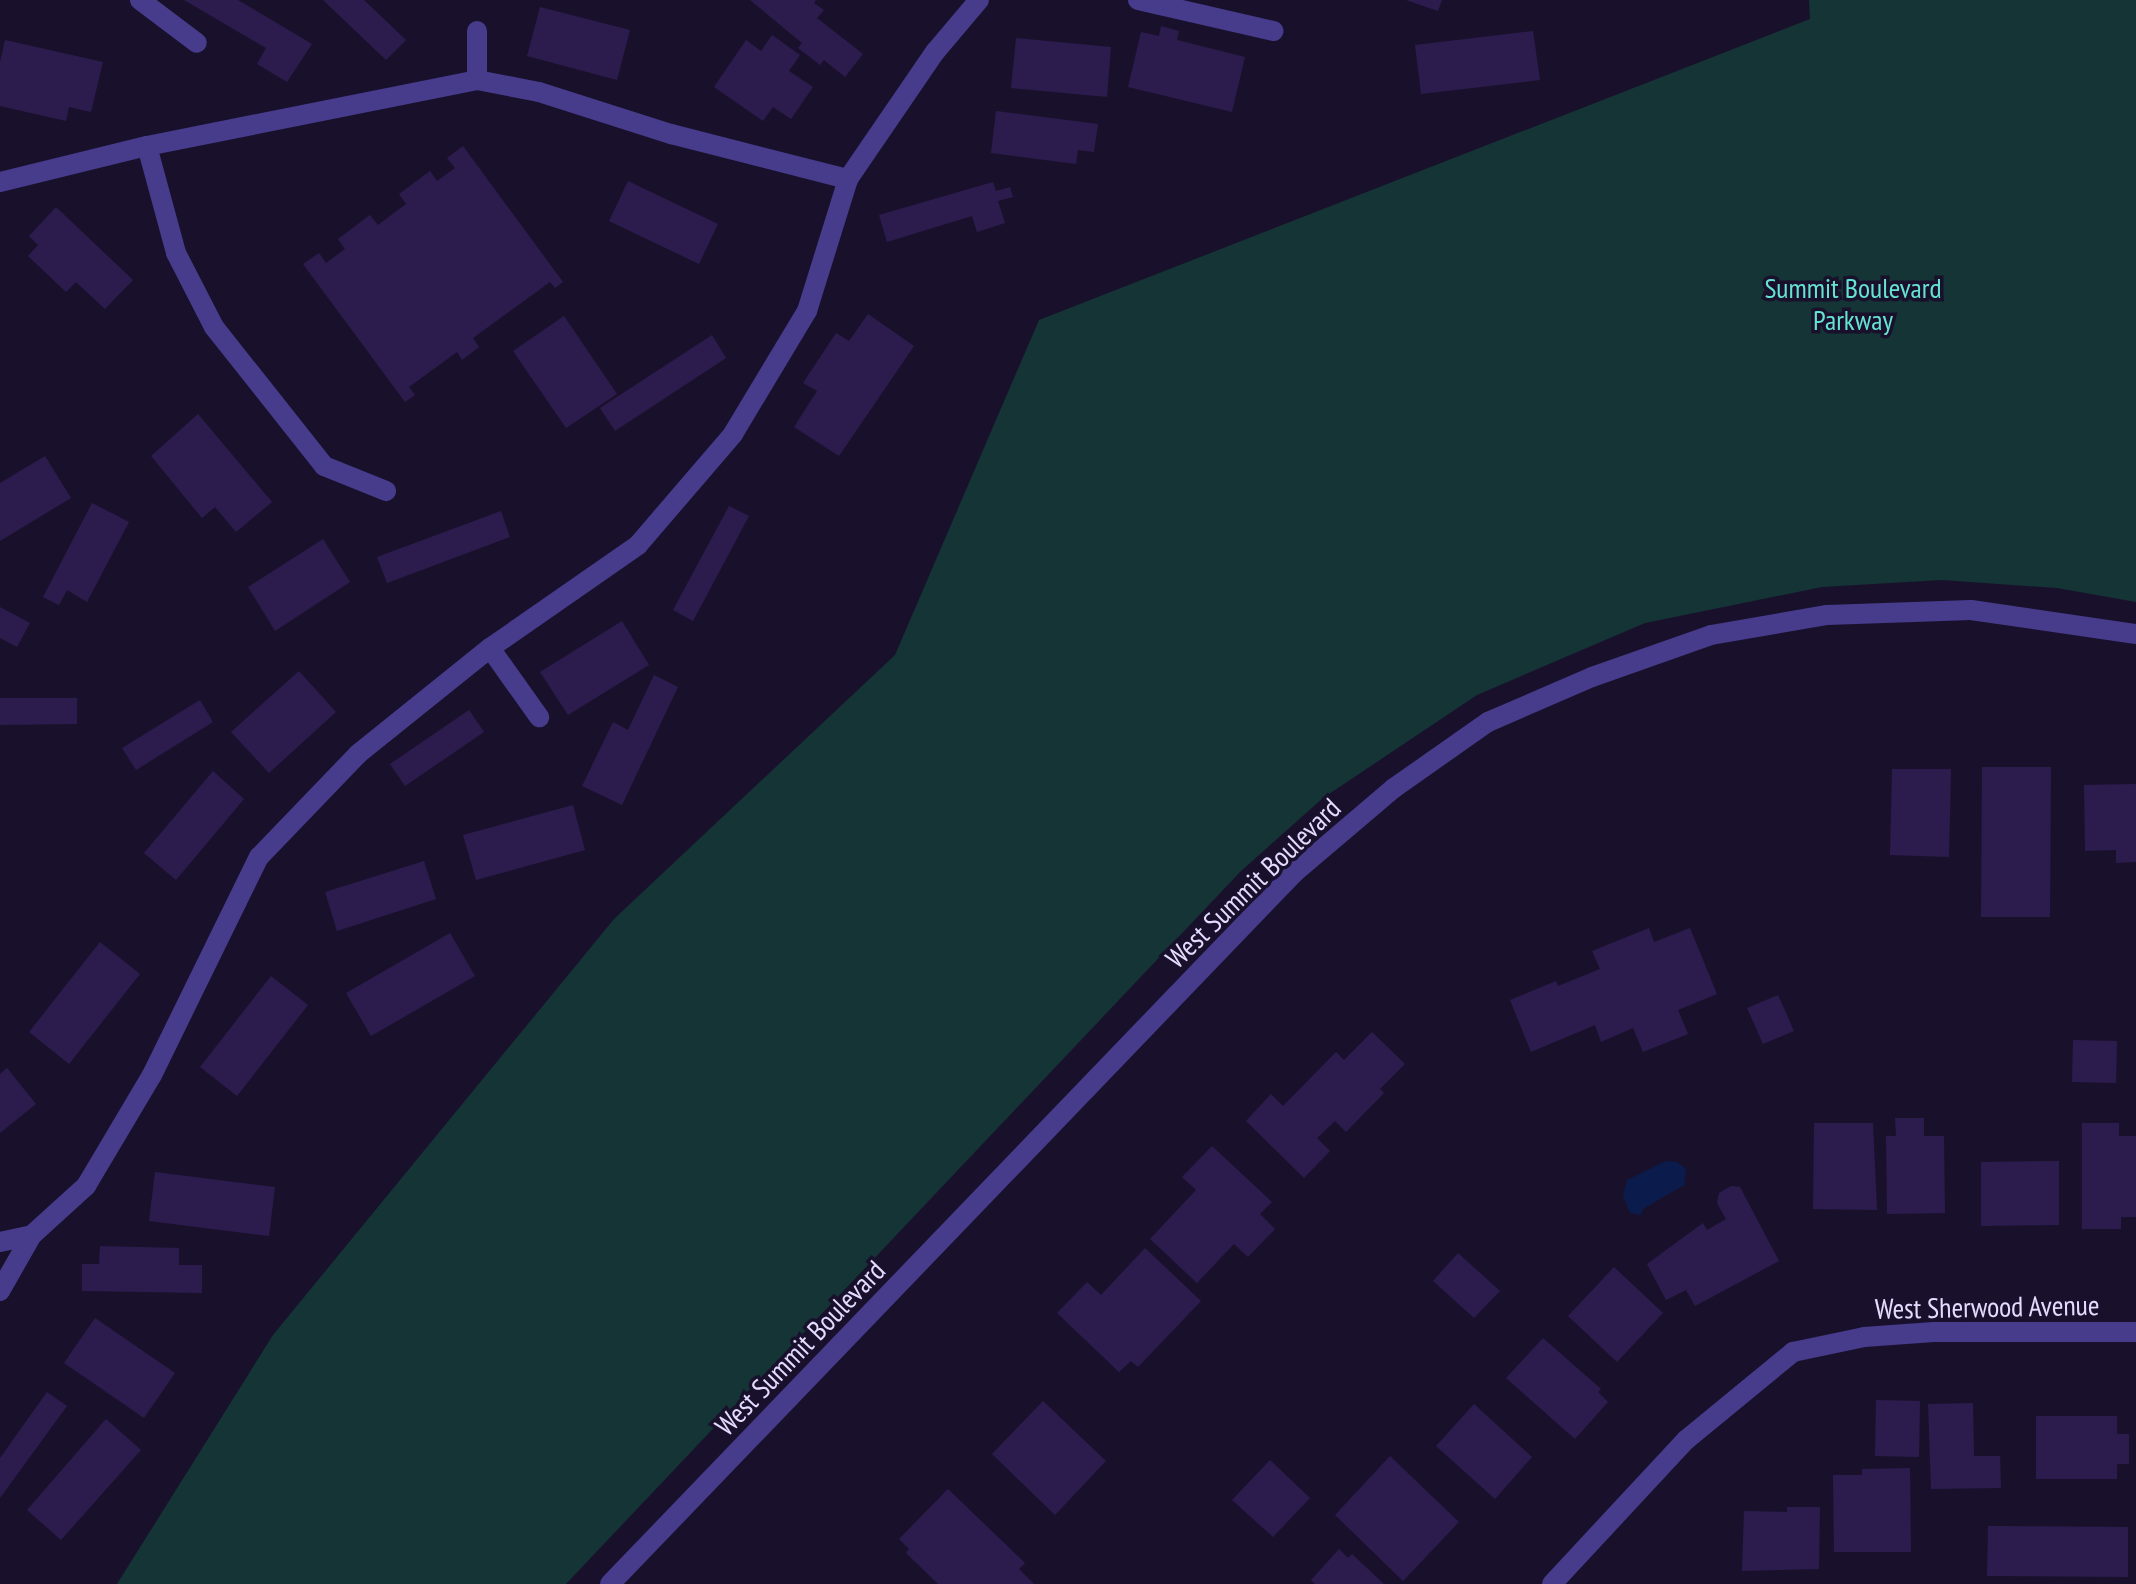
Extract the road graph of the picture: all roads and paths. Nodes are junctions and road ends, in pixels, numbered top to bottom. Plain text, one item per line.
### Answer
1 (140, 0) edge
2 (979, 0) edge
3 (1138, 0) edge
4 (477, 31) dead end
5 (1273, 31) dead end
6 (197, 43) dead end
7 (477, 80) junction
8 (147, 146) junction
9 (848, 179) junction
10 (0, 182) edge
11 (386, 491) dead end
12 (2136, 634) edge
13 (490, 648) junction
14 (539, 717) dead end
15 (32, 1235) junction
16 (0, 1242) edge
17 (0, 1291) edge
18 (2136, 1332) edge
19 (610, 1584) edge
20 (1552, 1584) edge

1 - 6 street
2 - 9 street
3 - 5 street
4 - 7 street
7 - 8 street
7 - 9 street
8 - 10 street
8 - 11 street
9 - 13 street
12 - 19 street, West Summit Boulevard
13 - 14 street
13 - 15 street
15 - 16 street
15 - 17 street
18 - 20 street, West Sherwood Avenue

